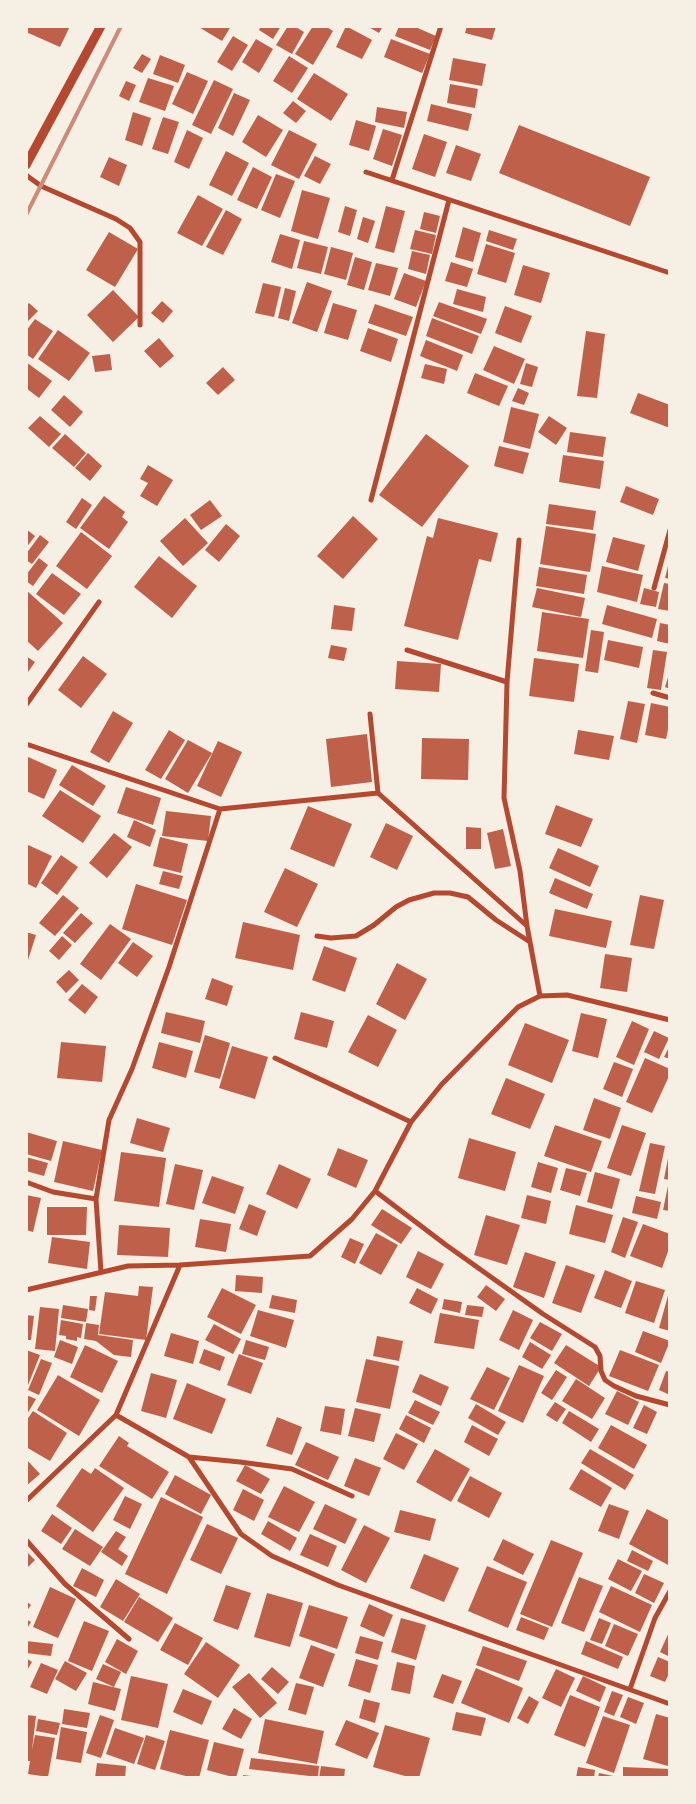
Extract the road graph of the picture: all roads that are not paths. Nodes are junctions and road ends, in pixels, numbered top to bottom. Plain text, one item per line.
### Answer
1 (101, 26) edge
2 (441, 26) edge
3 (26, 164) edge
4 (366, 172) dead end
5 (26, 175) edge
6 (392, 180) junction
7 (449, 200) junction
8 (670, 273) edge
9 (140, 325) dead end
10 (371, 500) dead end
11 (670, 530) edge
12 (519, 540) dead end
13 (654, 588) dead end
14 (99, 602) dead end
15 (408, 650) dead end
16 (507, 682) junction
17 (653, 693) dead end
18 (670, 698) edge
19 (26, 705) edge
20 (370, 714) dead end
21 (26, 744) edge
22 (378, 794) junction
23 (220, 809) junction
24 (527, 926) junction
25 (316, 936) dead end
26 (530, 942) junction
27 (540, 996) junction
28 (670, 1020) edge
29 (275, 1058) dead end
30 (411, 1122) junction
31 (26, 1182) edge
32 (375, 1191) junction
33 (96, 1199) junction
34 (180, 1265) junction
35 (101, 1272) junction
36 (26, 1290) edge
37 (670, 1405) edge
38 (116, 1415) junction
39 (189, 1457) junction
40 (352, 1496) dead end
41 (26, 1501) edge
42 (26, 1540) edge
43 (670, 1591) edge
44 (129, 1639) dead end
45 (630, 1690) junction
46 (670, 1704) edge

1 - 3 street
2 - 6 street
4 - 6 street
5 - 9 street
6 - 7 street
7 - 8 street
7 - 10 street
11 - 13 street
12 - 16 street
14 - 19 street
15 - 16 street
16 - 24 street
17 - 18 street
20 - 22 street
21 - 23 street
22 - 23 street
22 - 24 street
23 - 33 street
24 - 26 street
25 - 26 street
26 - 27 street
27 - 28 street
27 - 30 street
29 - 30 street
30 - 32 street
31 - 33 street
32 - 34 street
32 - 37 street
33 - 35 street
34 - 35 street
34 - 38 street
35 - 36 street
38 - 39 street
38 - 41 street
39 - 40 street
39 - 45 street
42 - 44 street
43 - 45 street
45 - 46 street

